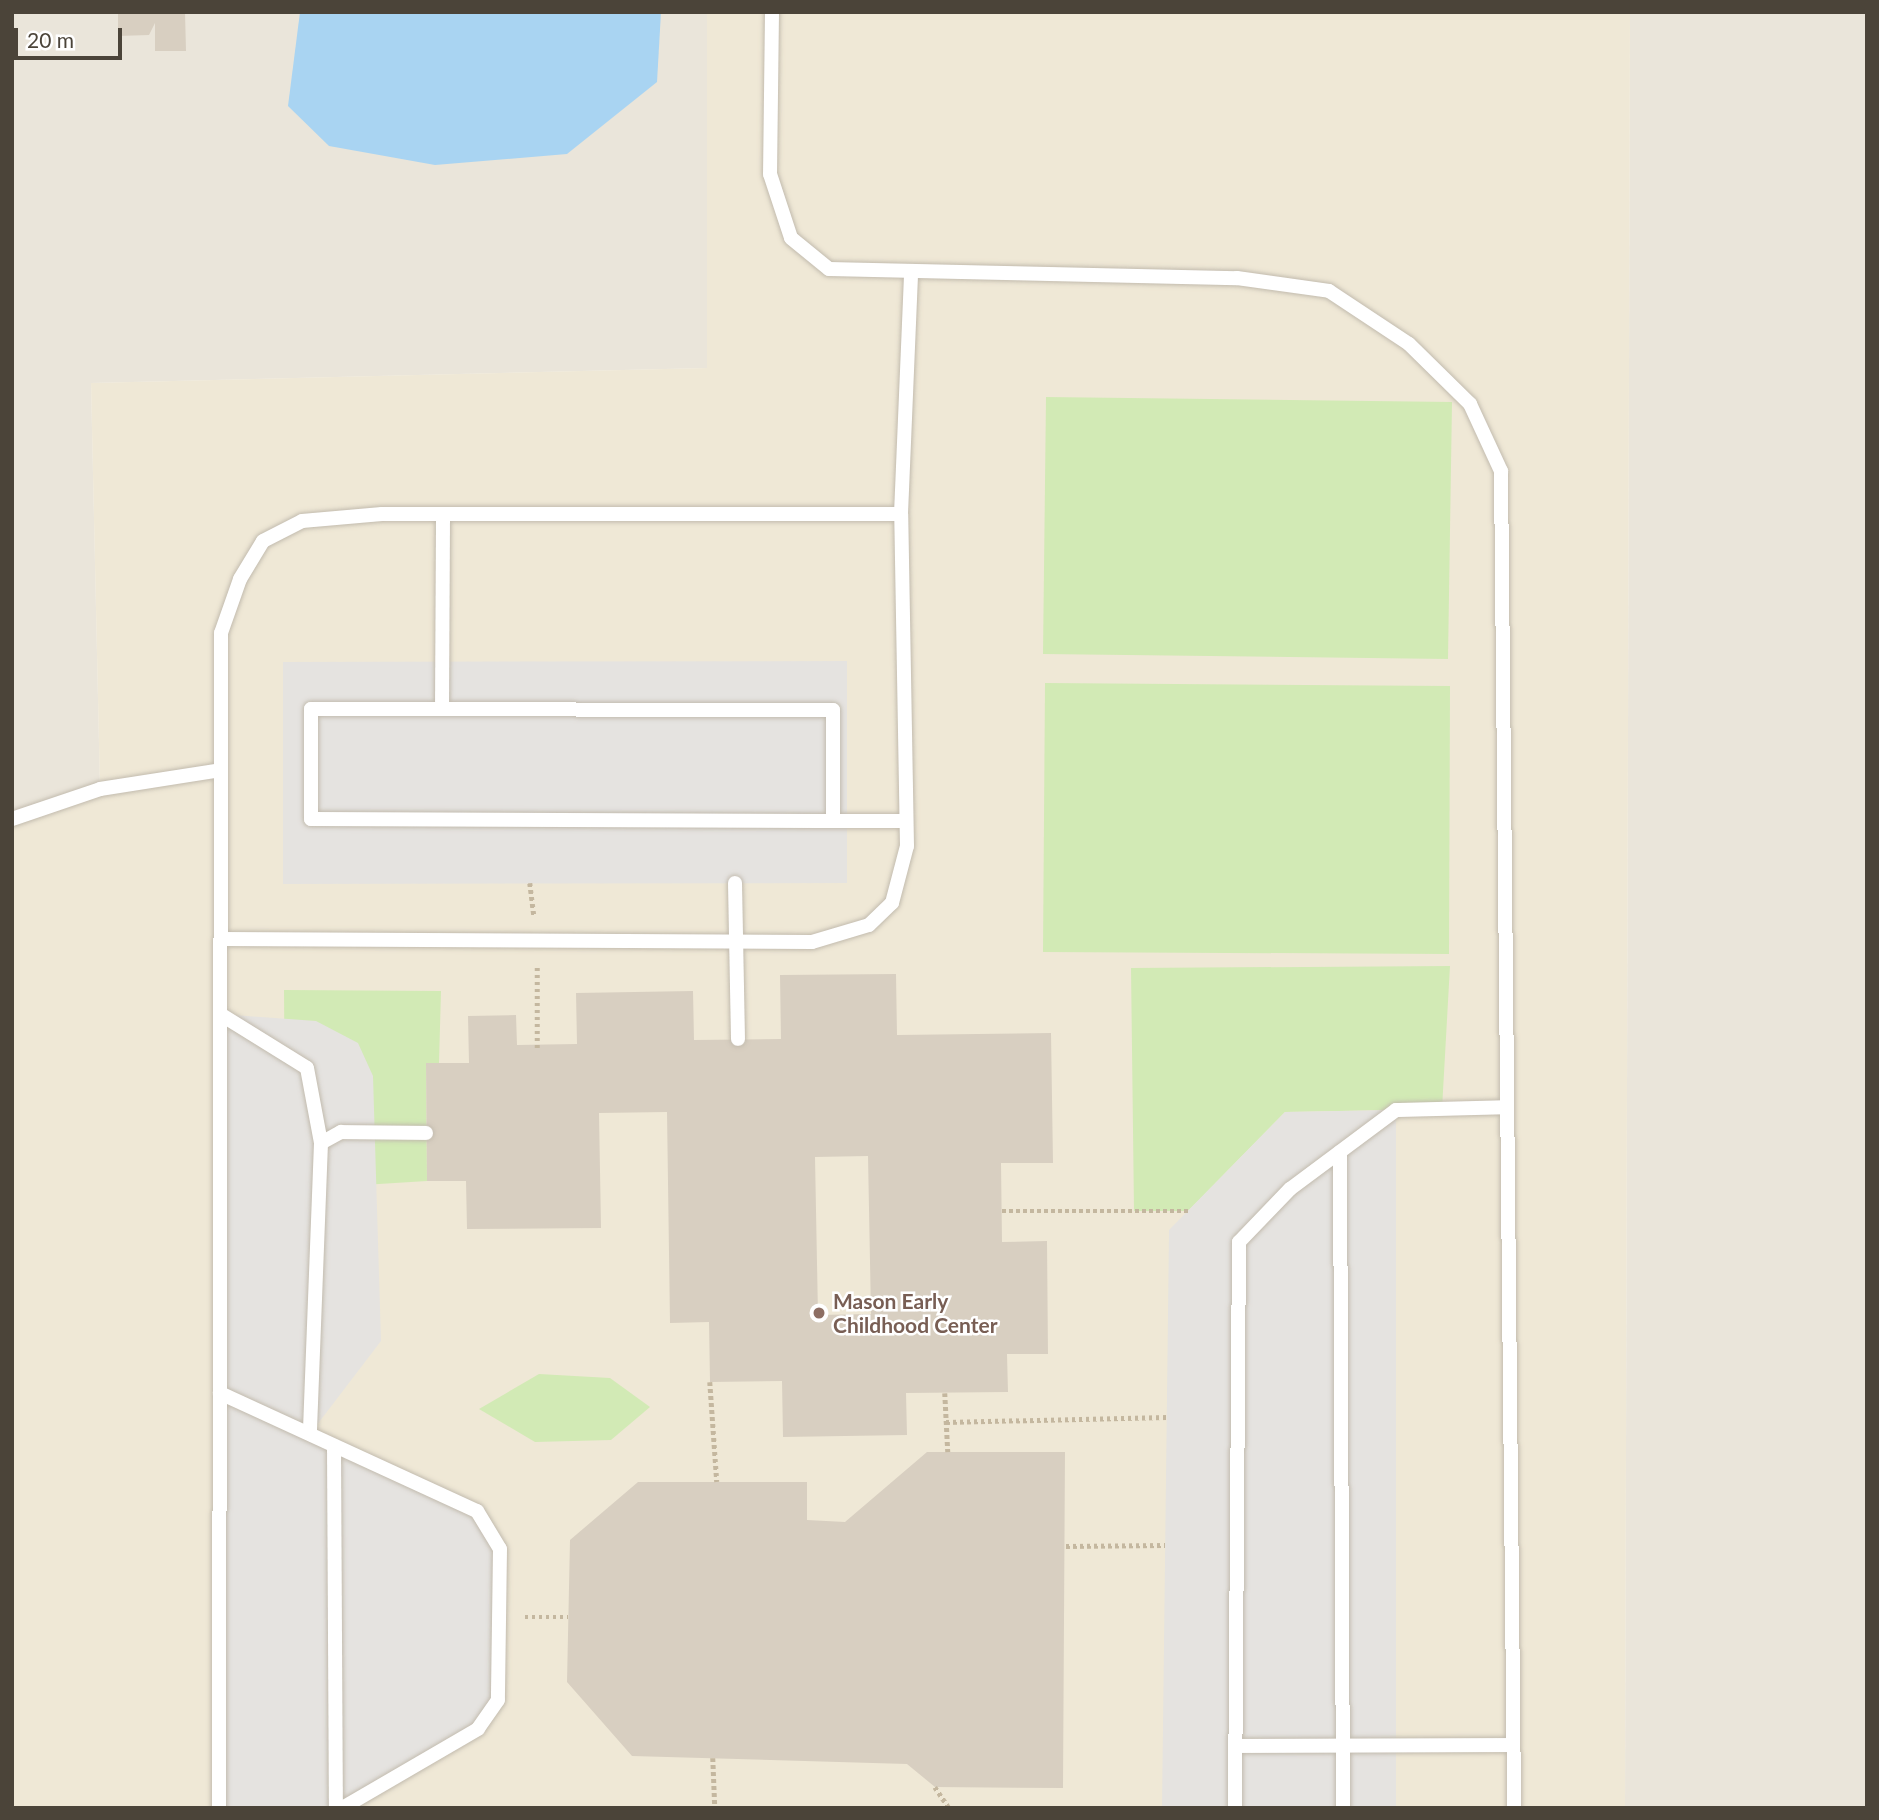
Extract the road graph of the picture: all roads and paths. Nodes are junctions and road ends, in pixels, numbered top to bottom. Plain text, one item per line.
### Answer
1 (772, 12) edge
2 (911, 272) junction
3 (443, 514) junction
4 (901, 514) junction
5 (442, 709) junction
6 (221, 771) junction
7 (12, 819) edge
8 (833, 821) junction
9 (906, 821) junction
10 (734, 883) dead end
11 (221, 939) junction
12 (736, 942) junction
13 (220, 1014) junction
14 (738, 1039) dead end
15 (1507, 1107) junction
16 (426, 1133) dead end
17 (321, 1143) junction
18 (1339, 1152) junction
19 (1002, 1211) dead end
20 (1188, 1211) dead end
21 (710, 1382) dead end
22 (220, 1393) junction
23 (945, 1393) dead end
24 (1167, 1418) dead end
25 (946, 1422) junction
26 (310, 1434) junction
27 (334, 1446) junction
28 (948, 1452) dead end
29 (717, 1482) dead end
30 (1165, 1545) dead end
31 (1066, 1546) dead end
32 (499, 1616) junction
33 (568, 1617) dead end
34 (1343, 1745) junction
35 (1513, 1745) junction
36 (1235, 1746) junction
37 (713, 1758) dead end
38 (935, 1787) dead end
39 (219, 1808) edge
40 (336, 1808) edge
41 (342, 1808) edge
42 (715, 1808) edge
43 (949, 1808) edge
44 (1235, 1808) edge
45 (1343, 1808) edge
46 (1514, 1808) edge

1 - 2 lane
2 - 4 lane
2 - 15 lane
3 - 4 lane
3 - 5 lane
3 - 6 lane
4 - 9 lane
5 - 8 lane
5 - 8 lane
6 - 7 lane
6 - 11 lane
8 - 9 lane
9 - 12 lane
10 - 12 lane
11 - 12 lane
11 - 13 lane
12 - 14 lane
13 - 17 lane
13 - 22 lane
15 - 18 lane
15 - 35 lane
16 - 17 lane
17 - 26 lane
18 - 34 lane
18 - 36 lane
19 - 20 path
21 - 29 path
22 - 26 lane
22 - 39 lane
23 - 25 path
24 - 25 path
25 - 28 path
26 - 27 lane
27 - 32 lane
27 - 40 lane
30 - 31 path
32 - 33 path
32 - 41 lane
34 - 35 lane
34 - 36 lane
34 - 45 lane
35 - 46 lane
36 - 44 lane
37 - 42 path
38 - 43 path

